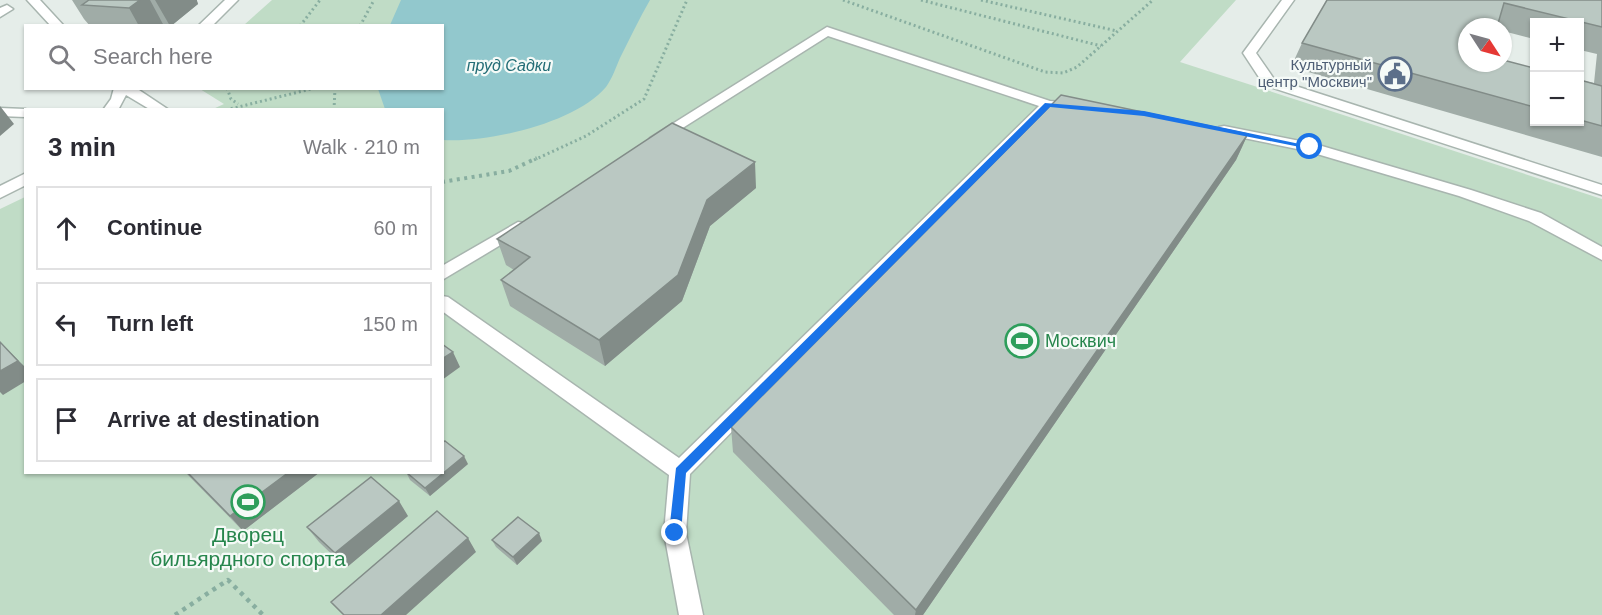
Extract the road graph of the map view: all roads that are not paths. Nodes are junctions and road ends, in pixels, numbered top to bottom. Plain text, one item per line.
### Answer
1 (33, 0) edge
2 (232, 0) edge
3 (1288, 0) edge
4 (56, 24) edge
5 (206, 24) edge
6 (122, 90) edge
7 (127, 90) edge
8 (1048, 105) junction
9 (112, 108) edge
10 (158, 108) edge
11 (1091, 109) edge
12 (0, 112) edge
13 (24, 113) edge
14 (1211, 127) edge
15 (645, 146) edge
16 (24, 179) edge
17 (1602, 190) edge
18 (0, 193) edge
19 (534, 217) edge
20 (1602, 254) edge
21 (444, 273) edge
22 (444, 303) edge
23 (680, 471) junction
24 (691, 615) edge

1 - 4 street
2 - 5 street
3 - 17 street
6 - 9 street
7 - 10 street
8 - 11 street
8 - 15 street
8 - 23 street
12 - 13 street
14 - 20 street
16 - 18 street
19 - 21 street
22 - 23 street
23 - 24 street

